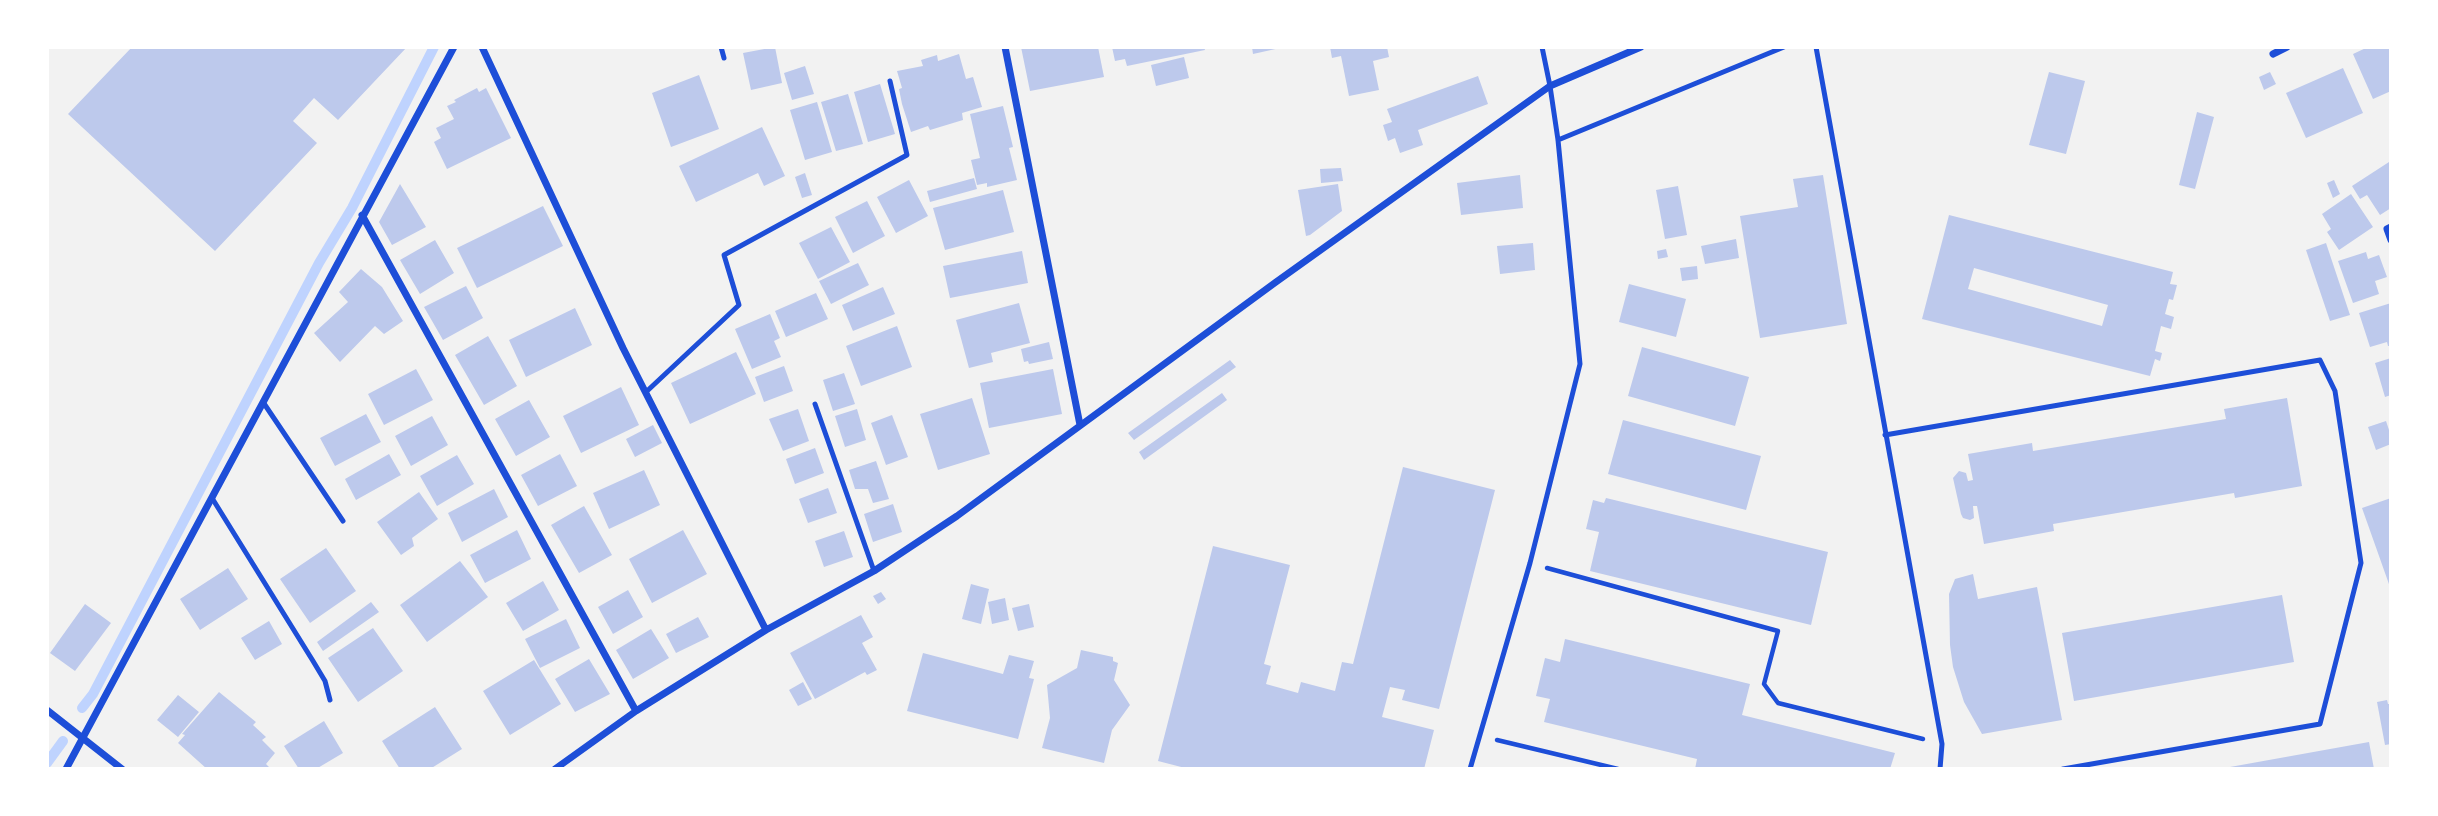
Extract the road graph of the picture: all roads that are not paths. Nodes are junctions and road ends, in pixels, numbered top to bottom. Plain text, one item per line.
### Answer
1 (454, 47) edge
2 (482, 47) edge
3 (721, 47) edge
4 (1005, 47) edge
5 (1542, 47) edge
6 (1642, 47) edge
7 (1784, 47) edge
8 (1816, 47) edge
9 (2287, 47) edge
10 (2273, 54) dead end
11 (724, 58) dead end
12 (890, 81) dead end
13 (1550, 86) junction
14 (1558, 140) junction
15 (362, 215) junction
16 (2391, 227) edge
17 (2391, 240) edge
18 (646, 392) junction
19 (263, 402) junction
20 (815, 404) dead end
21 (1080, 425) junction
22 (1885, 435) junction
23 (212, 498) junction
24 (343, 521) dead end
25 (874, 570) junction
26 (766, 630) junction
27 (330, 700) dead end
28 (47, 710) edge
29 (636, 711) junction
30 (82, 738) junction
31 (66, 769) edge
32 (122, 769) edge
33 (555, 769) edge
34 (1470, 769) edge
35 (1940, 769) edge
36 (2063, 769) edge

1 - 15 street
2 - 18 street
3 - 11 lane
4 - 21 street
5 - 13 lane
6 - 13 street
7 - 14 lane
8 - 22 lane
9 - 10 street
12 - 18 lane
13 - 14 lane
13 - 21 street
14 - 34 lane
15 - 19 street
15 - 29 street
16 - 17 street
18 - 26 street
19 - 23 street
19 - 24 lane
20 - 25 lane
21 - 25 street
22 - 35 lane
22 - 36 lane
23 - 27 lane
23 - 30 street
25 - 26 street
26 - 29 street
28 - 30 street
29 - 33 street
30 - 31 street
30 - 32 street

